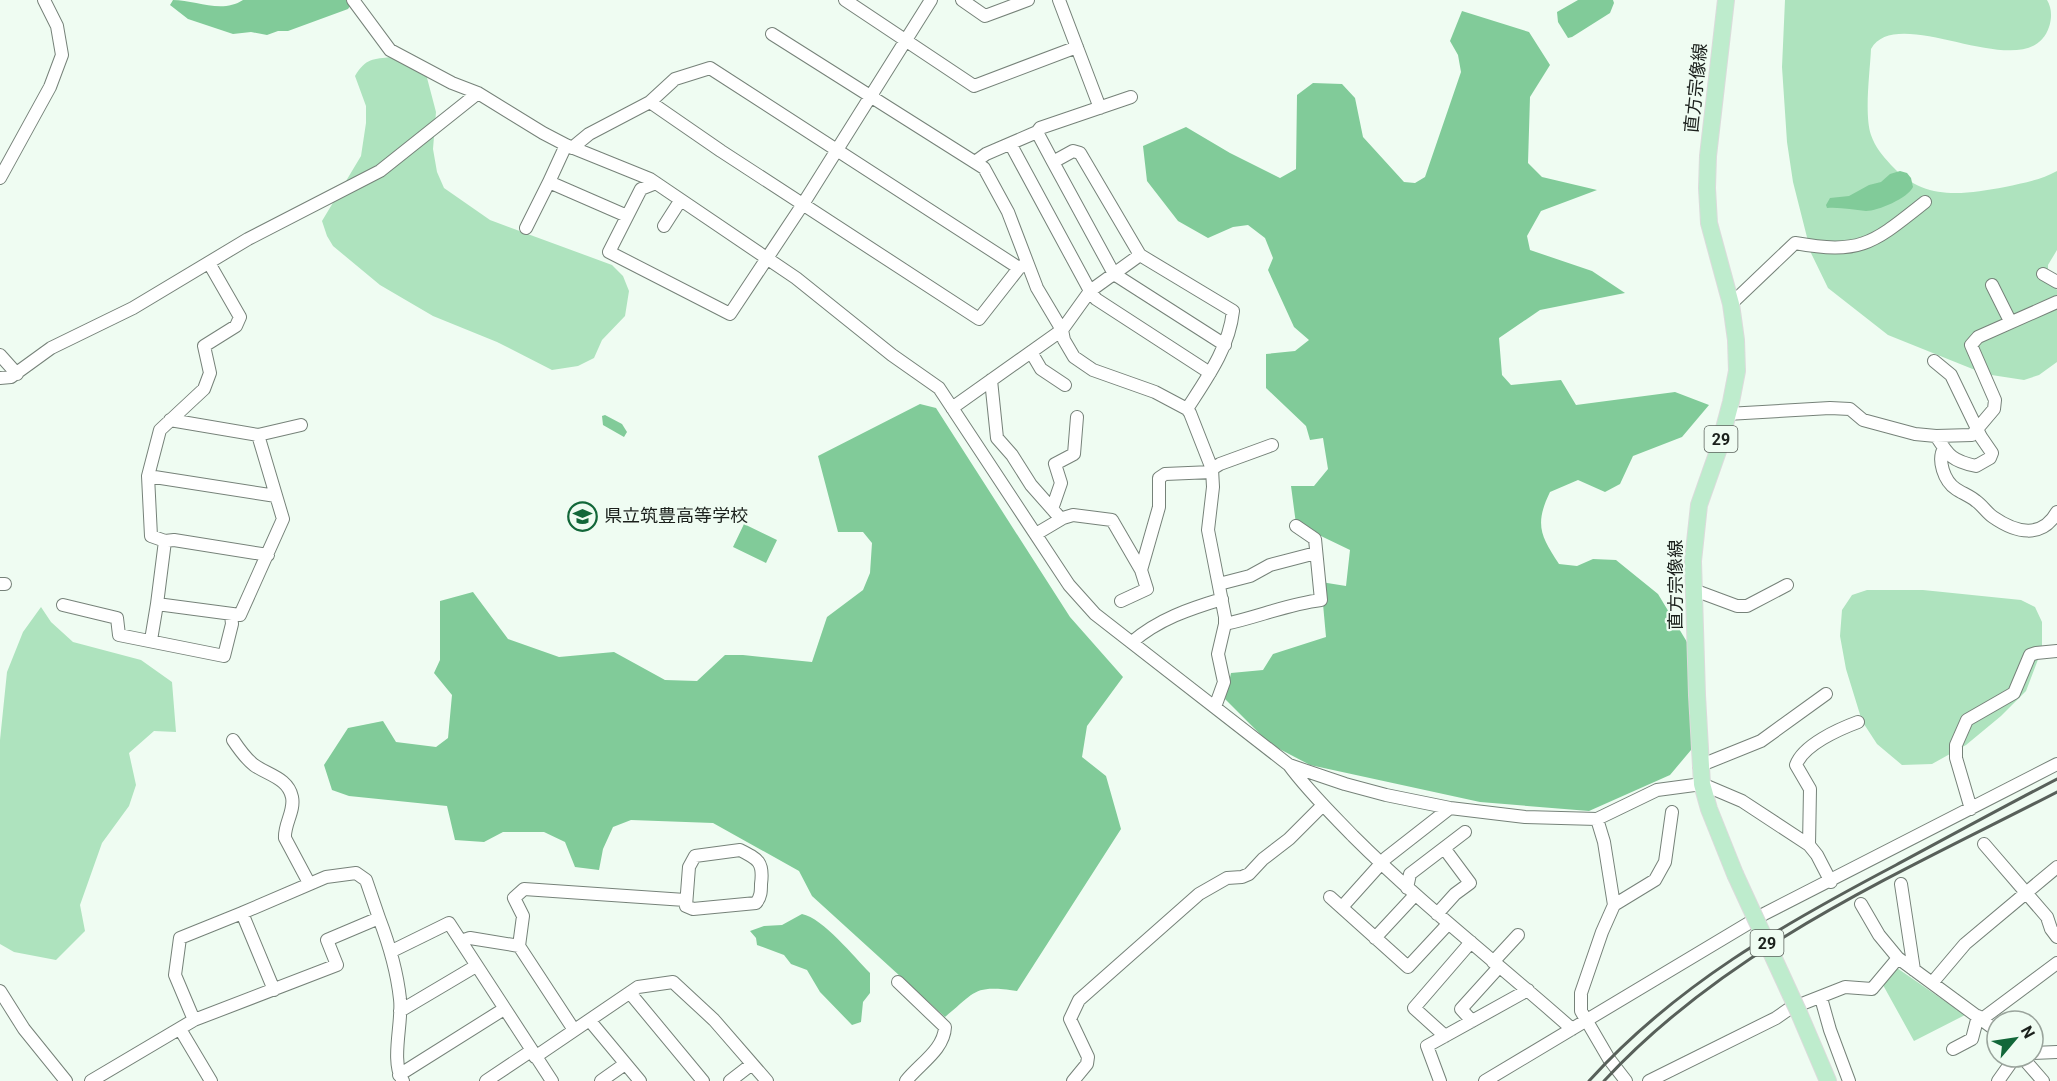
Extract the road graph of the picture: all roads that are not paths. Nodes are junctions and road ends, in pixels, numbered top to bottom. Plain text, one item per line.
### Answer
1 (44, 0) edge
2 (353, 0) edge
3 (845, 0) edge
4 (931, 0) edge
5 (962, 0) edge
6 (1028, 0) edge
7 (1059, 0) edge
8 (1726, 0) edge
9 (772, 34) dead end
10 (904, 39) junction
11 (1077, 47) junction
12 (478, 93) junction
13 (870, 95) junction
14 (1131, 97) dead end
15 (650, 102) junction
16 (1100, 108) junction
17 (1037, 132) junction
18 (1011, 145) junction
19 (569, 146) junction
20 (835, 149) junction
21 (975, 162) junction
22 (1053, 162) junction
23 (0, 178) edge
24 (549, 182) junction
25 (656, 183) junction
26 (680, 201) junction
27 (1924, 202) dead end
28 (803, 204) junction
29 (627, 216) junction
30 (664, 226) dead end
31 (526, 228) dead end
32 (1140, 255) junction
33 (766, 257) junction
34 (209, 263) junction
35 (1023, 265) junction
36 (1114, 274) junction
37 (2043, 274) dead end
38 (2057, 282) edge
39 (1992, 285) dead end
40 (1090, 291) junction
41 (2057, 302) edge
42 (1731, 304) junction
43 (2010, 321) junction
44 (1062, 330) junction
45 (1225, 345) junction
46 (1031, 352) junction
47 (0, 355) edge
48 (1934, 362) dead end
49 (1210, 373) junction
50 (17, 374) junction
51 (0, 378) edge
52 (991, 380) junction
53 (1065, 386) dead end
54 (952, 408) junction
55 (1187, 409) junction
56 (1727, 414) junction
57 (1077, 417) dead end
58 (170, 420) junction
59 (301, 425) dead end
60 (1978, 428) junction
61 (258, 435) junction
62 (1936, 436) junction
63 (1272, 446) dead end
64 (1944, 447) junction
65 (1212, 470) junction
66 (148, 476) junction
67 (276, 496) junction
68 (2057, 512) edge
69 (1056, 514) junction
70 (1296, 526) dead end
71 (1036, 534) junction
72 (165, 541) junction
73 (1316, 553) junction
74 (268, 555) junction
75 (1141, 570) junction
76 (1219, 584) junction
77 (1787, 585) dead end
78 (1694, 590) junction
79 (1222, 599) junction
80 (1121, 601) dead end
81 (157, 604) junction
82 (63, 605) dead end
83 (231, 615) junction
84 (1226, 624) junction
85 (151, 640) junction
86 (1132, 642) junction
87 (2057, 651) edge
88 (1826, 694) dead end
89 (1215, 707) junction
90 (1858, 722) dead end
91 (233, 740) dead end
92 (2057, 764) edge
93 (1289, 765) junction
94 (1700, 766) junction
95 (1702, 784) junction
96 (1323, 806) junction
97 (1450, 808) junction
98 (1971, 809) junction
99 (1672, 813) dead end
100 (1597, 819) junction
101 (1465, 832) dead end
102 (1984, 844) dead end
103 (1809, 845) junction
104 (1443, 848) junction
105 (1381, 863) junction
106 (2057, 867) edge
107 (1831, 882) junction
108 (309, 883) junction
109 (1901, 884) dead end
110 (1411, 891) junction
111 (2026, 893) junction
112 (1330, 897) dead end
113 (685, 900) junction
114 (1861, 904) dead end
115 (1614, 905) junction
116 (1342, 907) junction
117 (242, 913) junction
118 (1437, 914) junction
119 (379, 918) junction
120 (1448, 924) junction
121 (1518, 935) dead end
122 (2057, 937) edge
123 (1375, 938) junction
124 (461, 941) junction
125 (1471, 942) junction
126 (519, 946) junction
127 (392, 951) junction
128 (1898, 958) junction
129 (2057, 963) edge
130 (1497, 964) junction
131 (476, 966) junction
132 (1914, 970) junction
133 (897, 982) dead end
134 (1932, 983) junction
135 (274, 990) junction
136 (1528, 990) junction
137 (0, 991) edge
138 (630, 993) junction
139 (1821, 998) junction
140 (504, 1009) junction
141 (400, 1011) junction
142 (1980, 1017) junction
143 (194, 1020) junction
144 (590, 1021) junction
145 (1472, 1021) junction
146 (1586, 1021) junction
147 (1985, 1021) edge
148 (180, 1029) junction
149 (1572, 1029) junction
150 (574, 1030) junction
151 (1445, 1036) junction
152 (1953, 1049) dead end
153 (533, 1054) junction
154 (625, 1064) junction
155 (752, 1064) junction
156 (2032, 1069) edge
157 (401, 1078) edge
158 (66, 1081) edge
159 (92, 1081) edge
160 (211, 1081) edge
161 (486, 1081) edge
162 (552, 1081) edge
163 (601, 1081) edge
164 (640, 1081) edge
165 (703, 1081) edge
166 (730, 1081) edge
167 (767, 1081) edge
168 (906, 1081) edge
169 (1073, 1081) edge
170 (1440, 1081) edge
171 (1485, 1081) edge
172 (1626, 1081) edge
173 (1649, 1081) edge
174 (1828, 1081) edge
175 (1849, 1081) edge
176 (2043, 1081) edge

1 - 23 street
2 - 12 street
3 - 10 street
4 - 10 street
5 - 6 street
7 - 11 street
8 - 42 main road, 直方宗像線 / 29
9 - 13 street
10 - 11 street
10 - 13 street
11 - 16 street
12 - 19 street
12 - 34 street
13 - 20 street
13 - 21 street
14 - 16 street
15 - 19 street
15 - 20 street
15 - 28 street
16 - 17 street
17 - 18 street
17 - 22 street
18 - 21 street
18 - 40 street
19 - 24 street
19 - 25 street
20 - 28 street
20 - 35 street
21 - 35 street
22 - 32 street
22 - 36 street
24 - 29 street
24 - 31 street
25 - 26 street
25 - 29 street
26 - 30 street
26 - 33 street
27 - 42 street
28 - 33 street
28 - 35 street
29 - 33 street
32 - 36 street
32 - 45 street
33 - 54 street
34 - 50 street
34 - 58 street
35 - 44 street
36 - 40 street
36 - 45 street
37 - 38 street
39 - 43 street
40 - 44 street
40 - 49 street
41 - 43 street
42 - 56 main road, 直方宗像線 / 29
43 - 60 street
44 - 46 street
44 - 55 street
45 - 49 street
46 - 52 street
46 - 53 street
47 - 50 street
48 - 60 street
49 - 55 street
50 - 51 street
52 - 54 street
52 - 69 street
54 - 71 street
55 - 65 street
56 - 62 street
56 - 78 main road, 直方宗像線 / 29
57 - 69 street
58 - 61 street
58 - 66 street
59 - 61 street
60 - 62 street
60 - 64 street
61 - 67 street
62 - 64 street
63 - 65 street
64 - 68 street
65 - 75 street
65 - 76 street
66 - 67 street
66 - 72 street
67 - 74 street
69 - 71 street
69 - 75 street
70 - 73 street
71 - 86 street
72 - 74 street
72 - 81 street
73 - 76 street
73 - 84 street
74 - 83 street
75 - 80 street
76 - 79 street
77 - 78 street
78 - 94 main road, 直方宗像線 / 29
79 - 84 street
79 - 86 street
81 - 83 street
81 - 85 street
82 - 85 street
83 - 85 street
84 - 89 street
86 - 89 street
87 - 98 street
88 - 94 street
89 - 93 street
90 - 103 street
91 - 108 street
92 - 98 street
93 - 96 street
93 - 97 street
94 - 95 main road, 直方宗像線 / 29
95 - 100 street
95 - 103 street
95 - 174 main road, 直方宗像線 / 29, bridge
96 - 105 street
96 - 169 street
97 - 100 street
97 - 105 street
98 - 107 street
99 - 115 street
100 - 115 street
101 - 104 street
102 - 111 street
103 - 107 street
104 - 110 street
104 - 118 street
105 - 110 street
105 - 116 street
106 - 111 street
107 - 146 street
108 - 117 street
108 - 119 street
109 - 132 street
110 - 118 street
110 - 123 street
111 - 122 street
111 - 134 street
112 - 116 street
113 - 113 street
113 - 126 street
114 - 128 street
115 - 146 street
116 - 123 street
117 - 135 street
117 - 143 street
118 - 120 street
119 - 127 street
119 - 135 street
120 - 123 street
120 - 125 street
121 - 130 street
124 - 126 street
124 - 127 street
124 - 131 street
125 - 130 street
125 - 151 street
126 - 150 street
127 - 141 street
128 - 132 street
128 - 139 street
129 - 142 street
130 - 136 street
130 - 145 street
131 - 140 street
131 - 141 street
132 - 134 street
133 - 168 street
134 - 142 street
135 - 143 street
136 - 145 street
136 - 149 street
137 - 158 street
138 - 144 street
138 - 155 street
138 - 165 street
139 - 173 street
139 - 175 street
140 - 153 street
140 - 157 street
141 - 157 street
142 - 147 street
142 - 152 street
143 - 148 street
144 - 150 street
144 - 154 street
145 - 151 street
146 - 149 street
146 - 172 street
148 - 159 street
148 - 160 street
149 - 171 street
150 - 153 street
151 - 170 street
153 - 161 street
153 - 162 street
154 - 163 street
154 - 164 street
155 - 166 street
155 - 167 street
156 - 176 street

